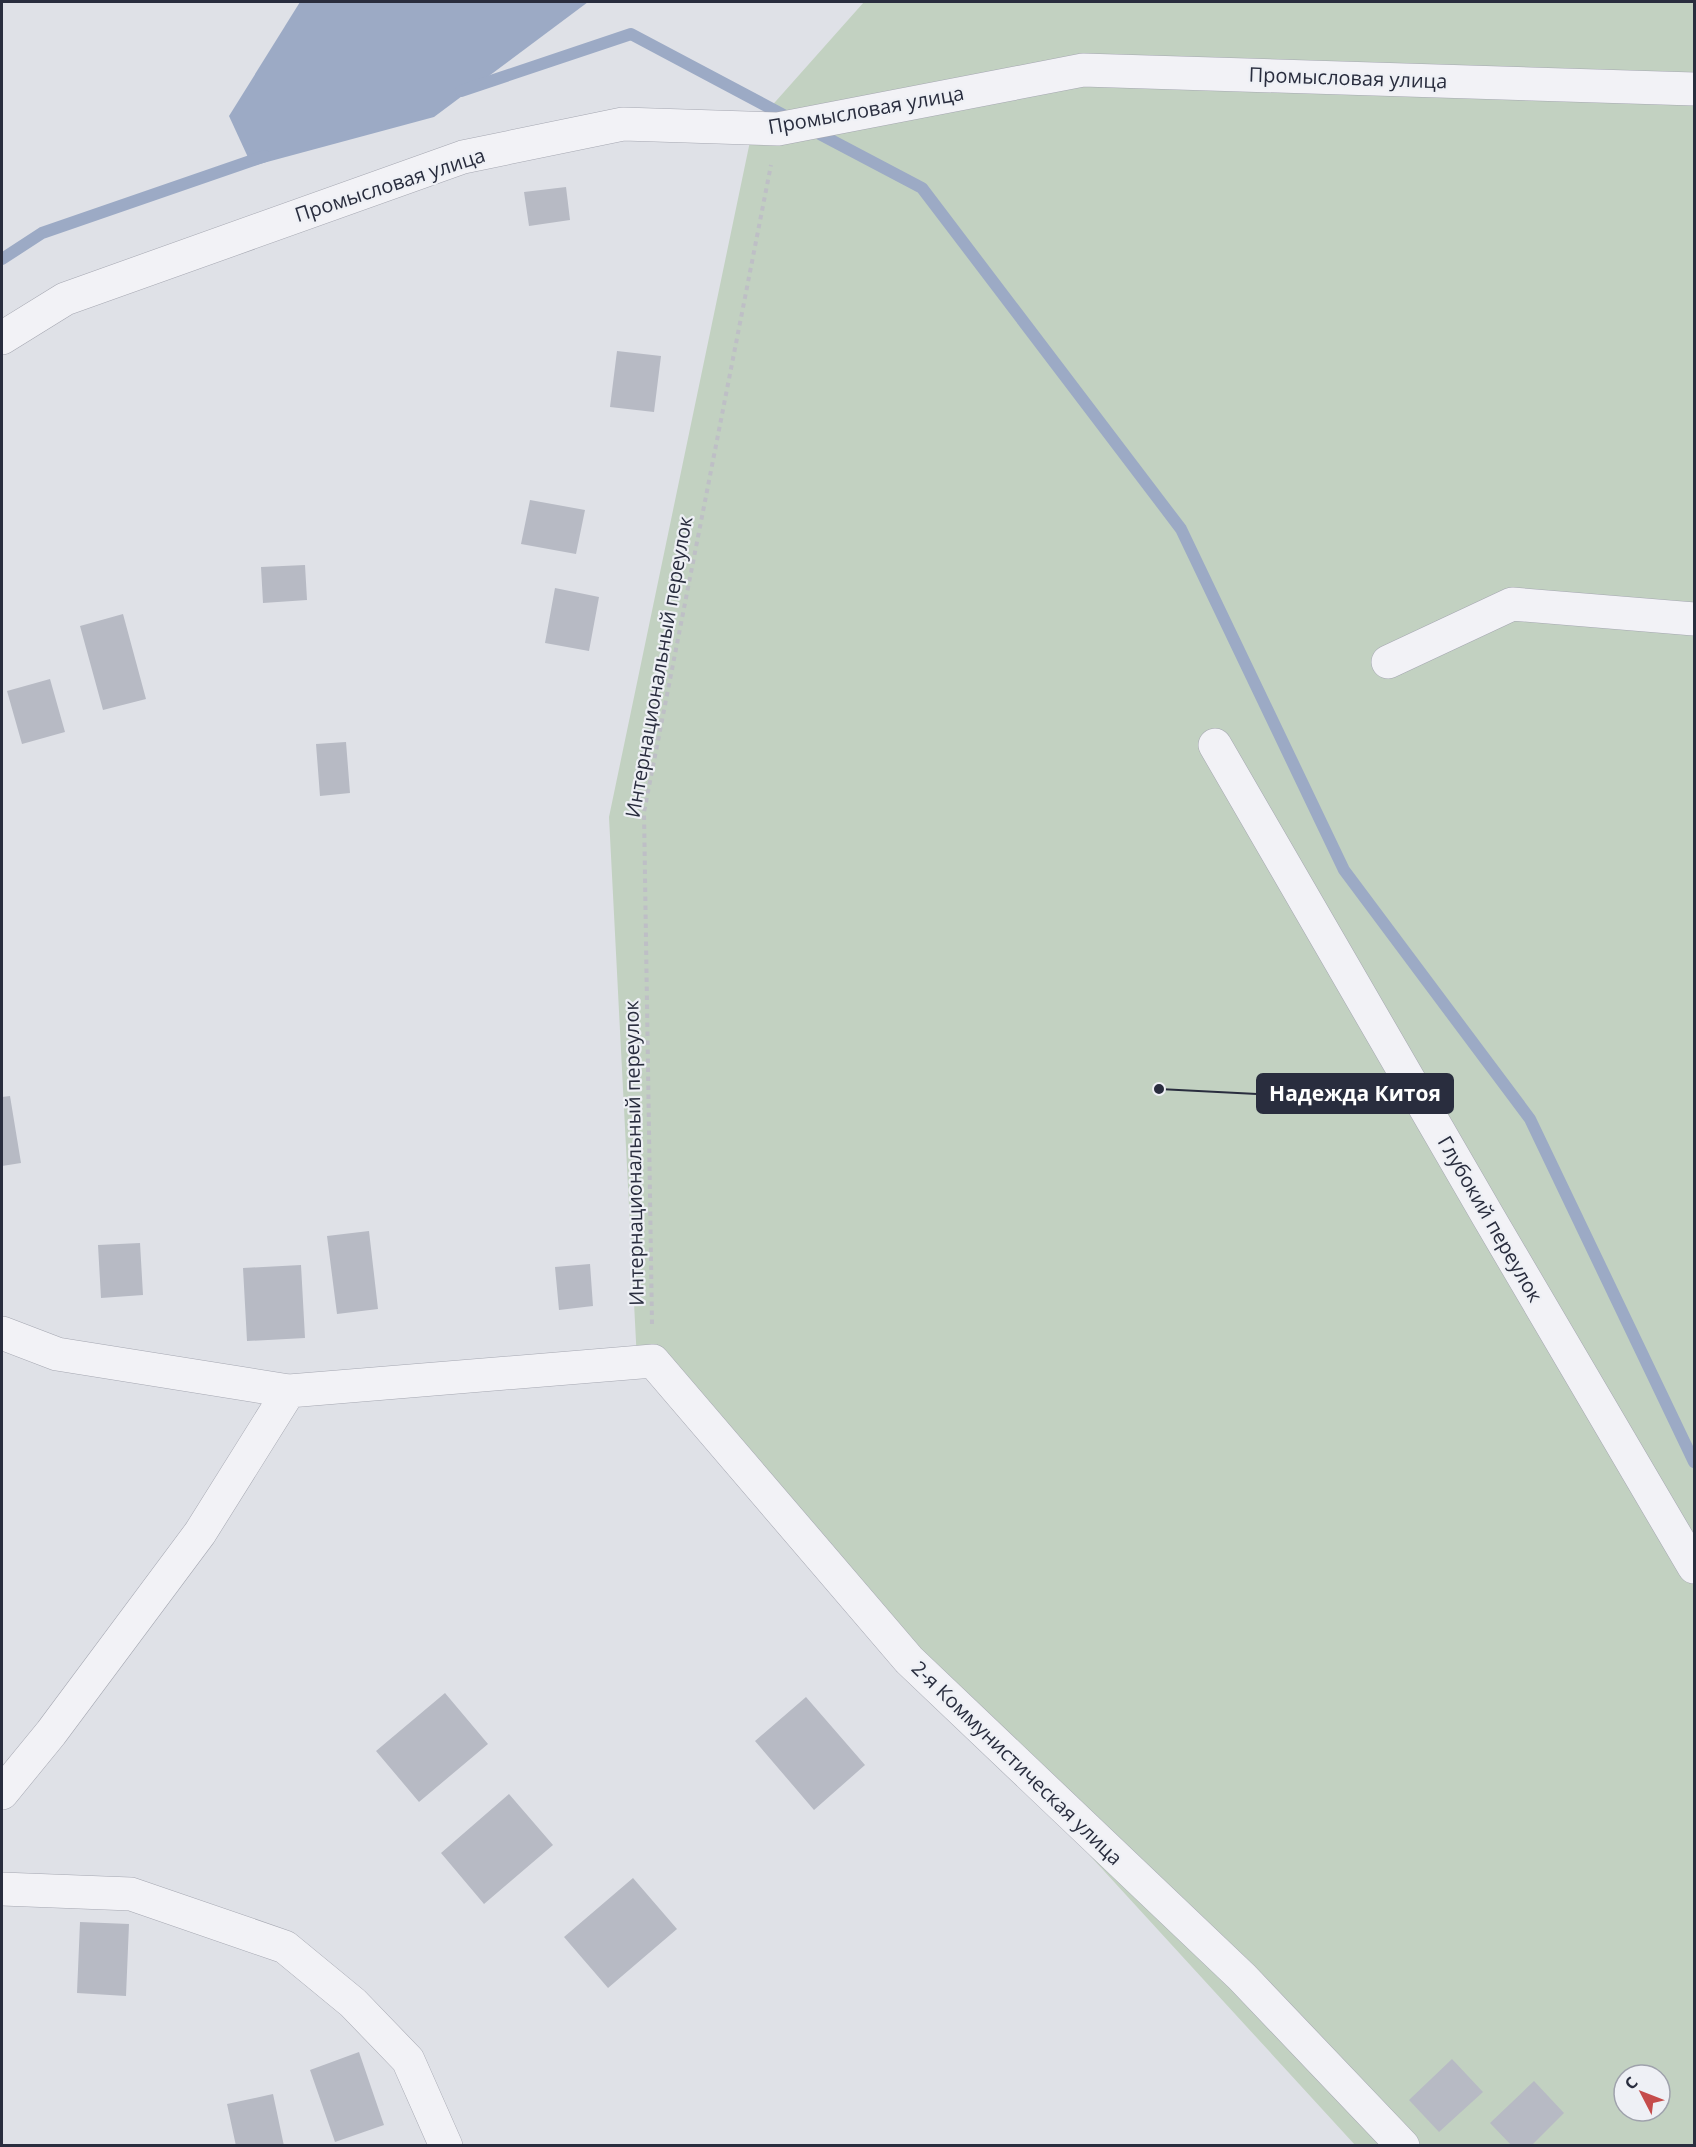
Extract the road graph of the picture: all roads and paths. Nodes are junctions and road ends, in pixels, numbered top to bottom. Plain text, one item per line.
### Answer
1 (1695, 89) edge
2 (778, 129) junction
3 (2, 338) edge
4 (1695, 619) edge
5 (1388, 662) dead end
6 (1215, 745) dead end
7 (2, 1333) edge
8 (653, 1361) junction
9 (289, 1391) junction
10 (1695, 1566) edge
11 (2, 1793) edge
12 (2, 1889) edge
13 (446, 2145) edge
14 (1403, 2145) edge

1 - 2 street, Промысловая улица
2 - 3 street, Промысловая улица
2 - 8 path, Интернациональный переулок
4 - 5 street
6 - 10 street, Глубокий переулок
7 - 9 street
8 - 9 street
8 - 14 street, 2-я Коммунистическая улица
9 - 11 street
12 - 13 street

